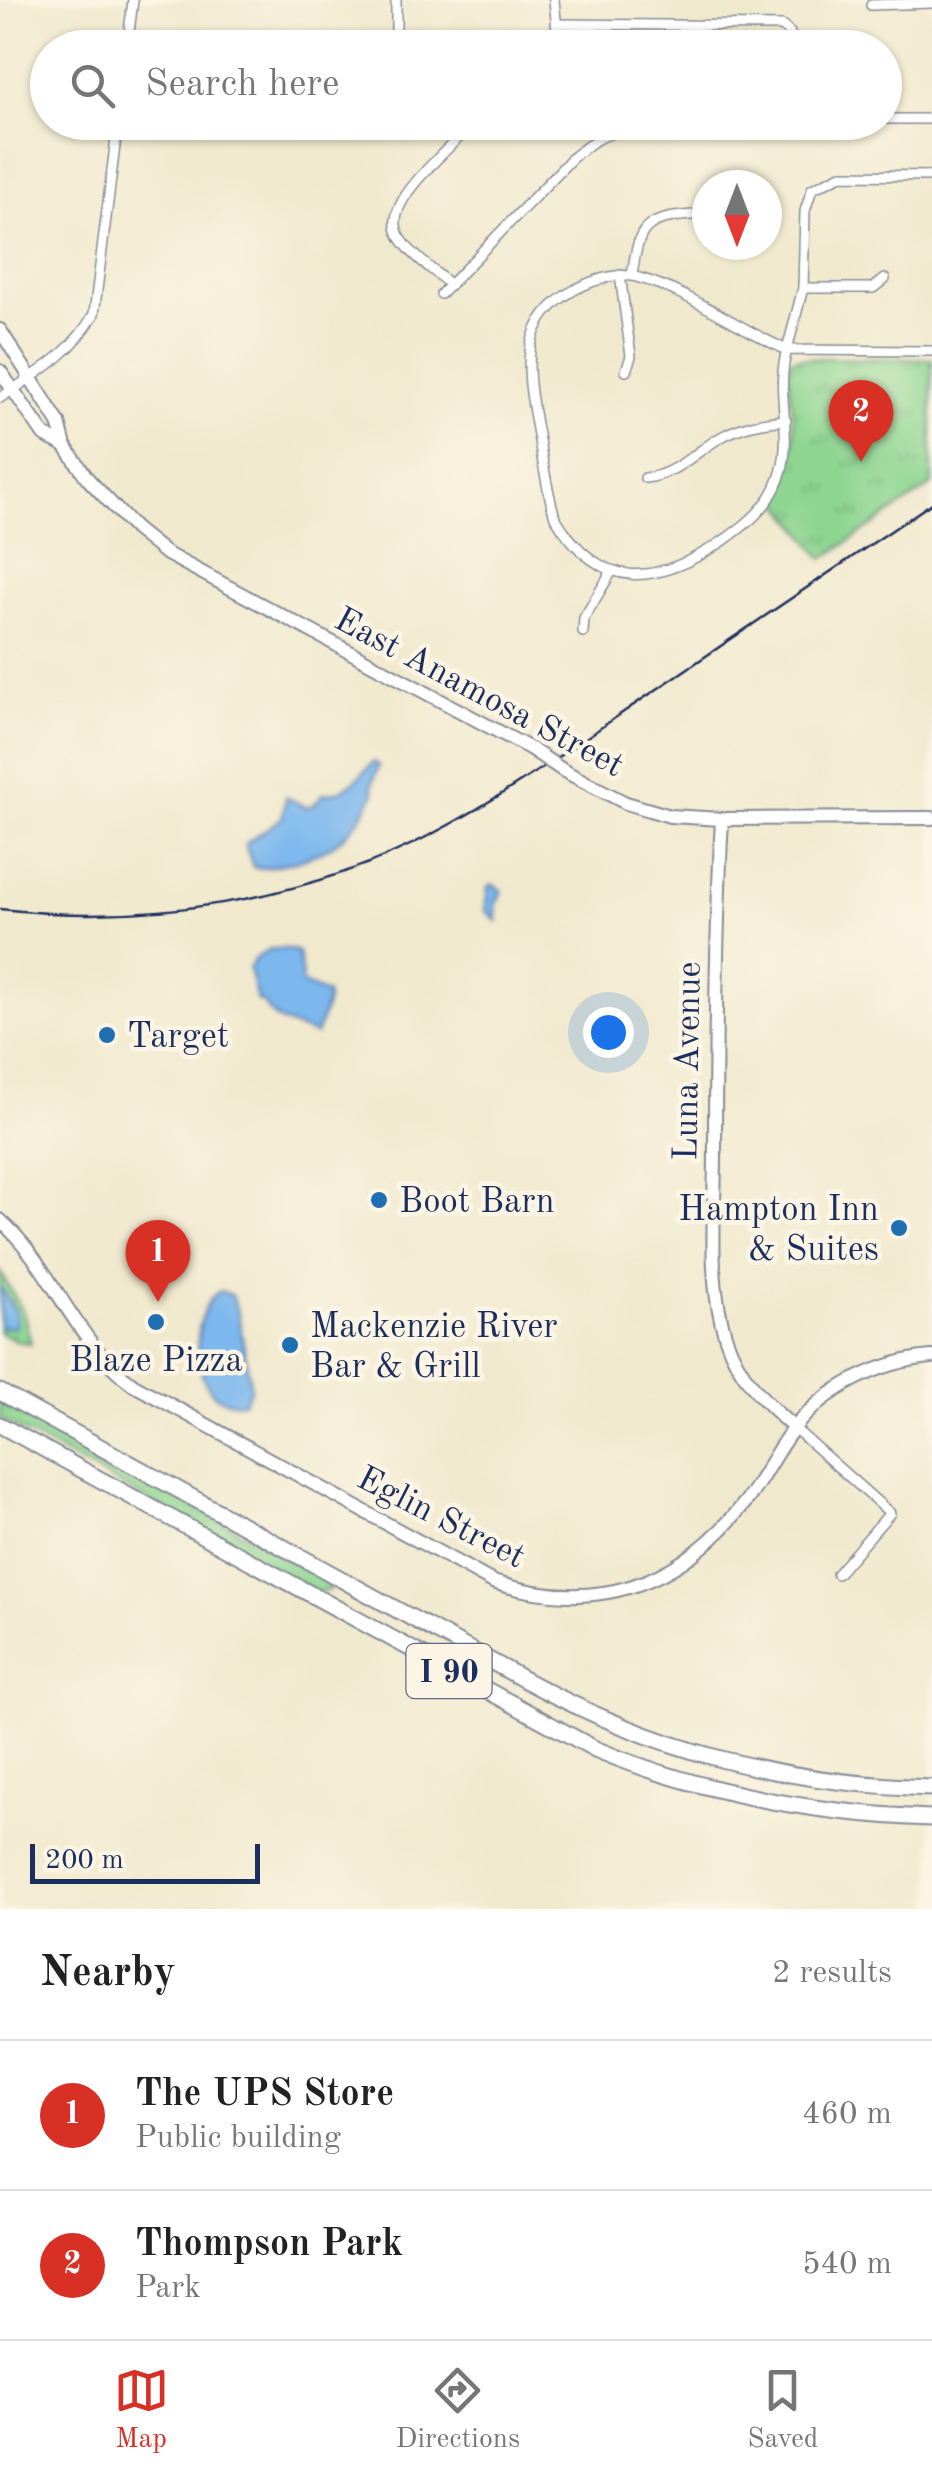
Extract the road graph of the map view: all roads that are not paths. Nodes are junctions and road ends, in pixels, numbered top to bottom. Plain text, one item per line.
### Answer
1 (133, 0) edge
2 (396, 0) edge
3 (554, 0) edge
4 (932, 4) edge
5 (871, 5) dead end
6 (556, 24) junction
7 (129, 30) edge
8 (395, 30) edge
9 (557, 30) edge
10 (788, 30) edge
11 (902, 118) edge
12 (932, 119) edge
13 (116, 140) edge
14 (456, 140) edge
15 (596, 140) edge
16 (932, 176) edge
17 (692, 215) dead end
18 (620, 275) junction
19 (632, 275) junction
20 (885, 279) dead end
21 (450, 285) junction
22 (803, 288) junction
23 (442, 294) dead end
24 (0, 330) edge
25 (787, 350) junction
26 (932, 351) edge
27 (0, 370) edge
28 (626, 371) dead end
29 (31, 376) junction
30 (6, 393) edge
31 (786, 420) junction
32 (65, 446) junction
33 (645, 478) dead end
34 (612, 571) junction
35 (583, 632) dead end
36 (932, 818) edge
37 (722, 819) junction
38 (0, 1220) edge
39 (932, 1357) edge
40 (0, 1392) edge
41 (0, 1424) edge
42 (794, 1428) junction
43 (837, 1574) dead end
44 (932, 1787) edge
45 (932, 1818) edge

1 - 7 street
2 - 8 street
3 - 6 street
4 - 5 street
6 - 9 street
6 - 10 street
11 - 12 street
13 - 29 street
14 - 21 street
15 - 21 street
16 - 22 street
17 - 19 street
18 - 19 street
18 - 28 street
18 - 34 street
19 - 25 street
20 - 22 street
21 - 23 street
22 - 25 street
24 - 29 street, East Anamosa Street
25 - 26 street
25 - 31 street
27 - 30 street, East Anamosa Street
29 - 30 street
29 - 32 street, East Anamosa Street
30 - 32 street, East Anamosa Street
31 - 33 street
31 - 34 street
32 - 37 street, East Anamosa Street, bridge
34 - 35 street
36 - 37 street, East Anamosa Street
37 - 42 street, Luna Avenue
38 - 42 street, Eglin Street
39 - 42 street, Eglin Street
40 - 44 highway, I 90
41 - 45 highway, I 90
42 - 43 street, Luna Avenue

